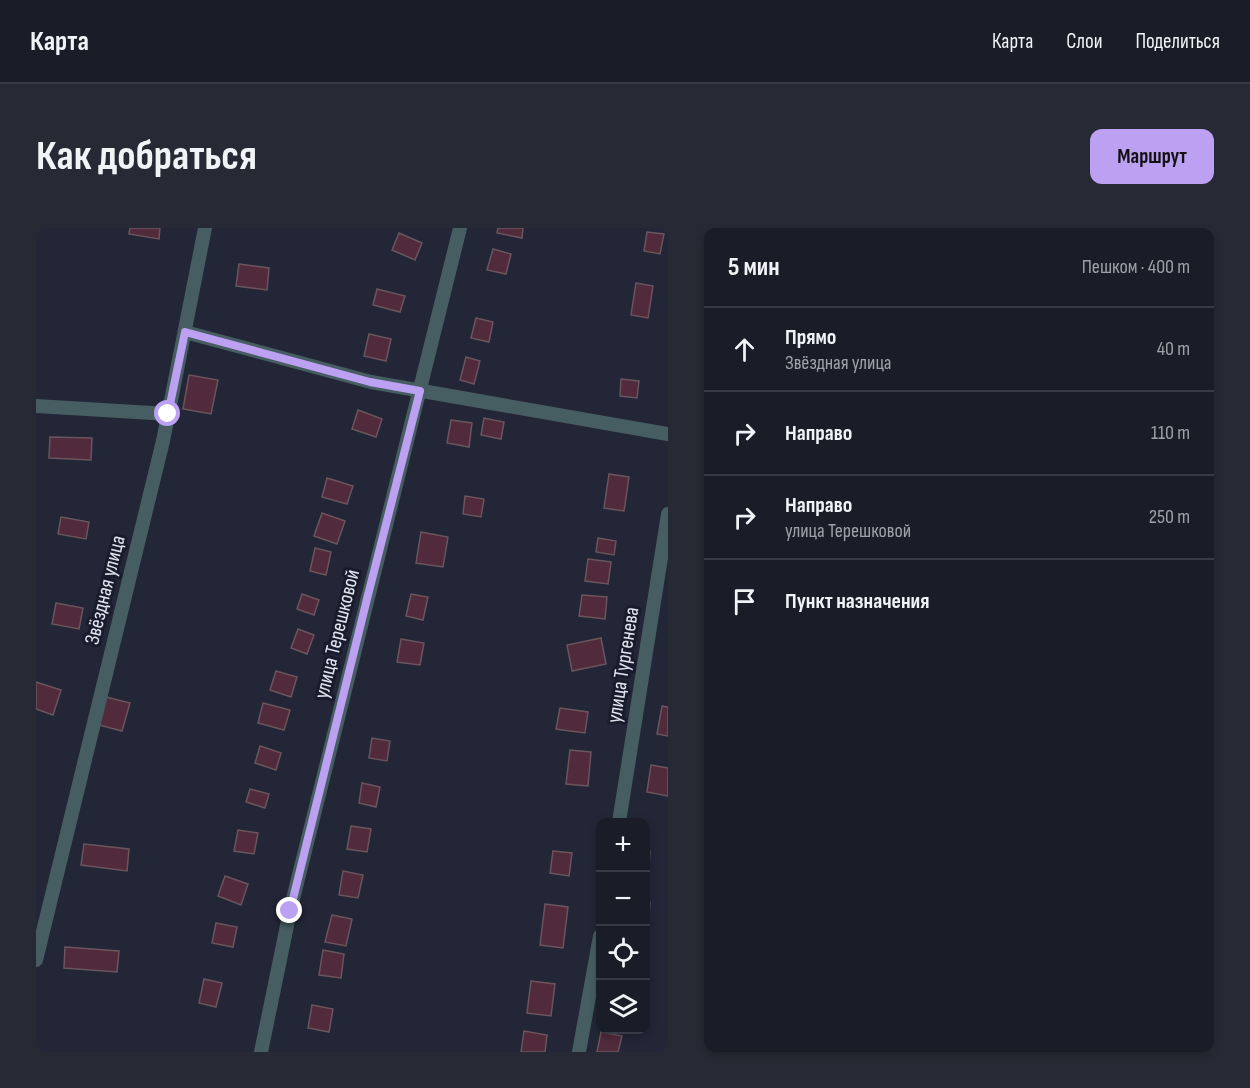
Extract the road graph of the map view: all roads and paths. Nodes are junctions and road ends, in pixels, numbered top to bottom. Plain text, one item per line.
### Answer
1 (205, 228) edge
2 (460, 228) edge
3 (185, 332) junction
4 (420, 391) junction
5 (36, 406) edge
6 (168, 414) junction
7 (668, 434) edge
8 (668, 514) edge
9 (620, 818) edge
10 (596, 958) edge
11 (36, 960) edge
12 (261, 1052) edge
13 (579, 1052) edge

1 - 3 street, Звёздная улица
2 - 4 street, улица Терешковой
3 - 4 street
3 - 6 street, Звёздная улица
4 - 7 street
4 - 12 street, улица Терешковой
5 - 6 street
6 - 11 street, Звёздная улица
8 - 9 street, улица Тургенева
10 - 13 street

